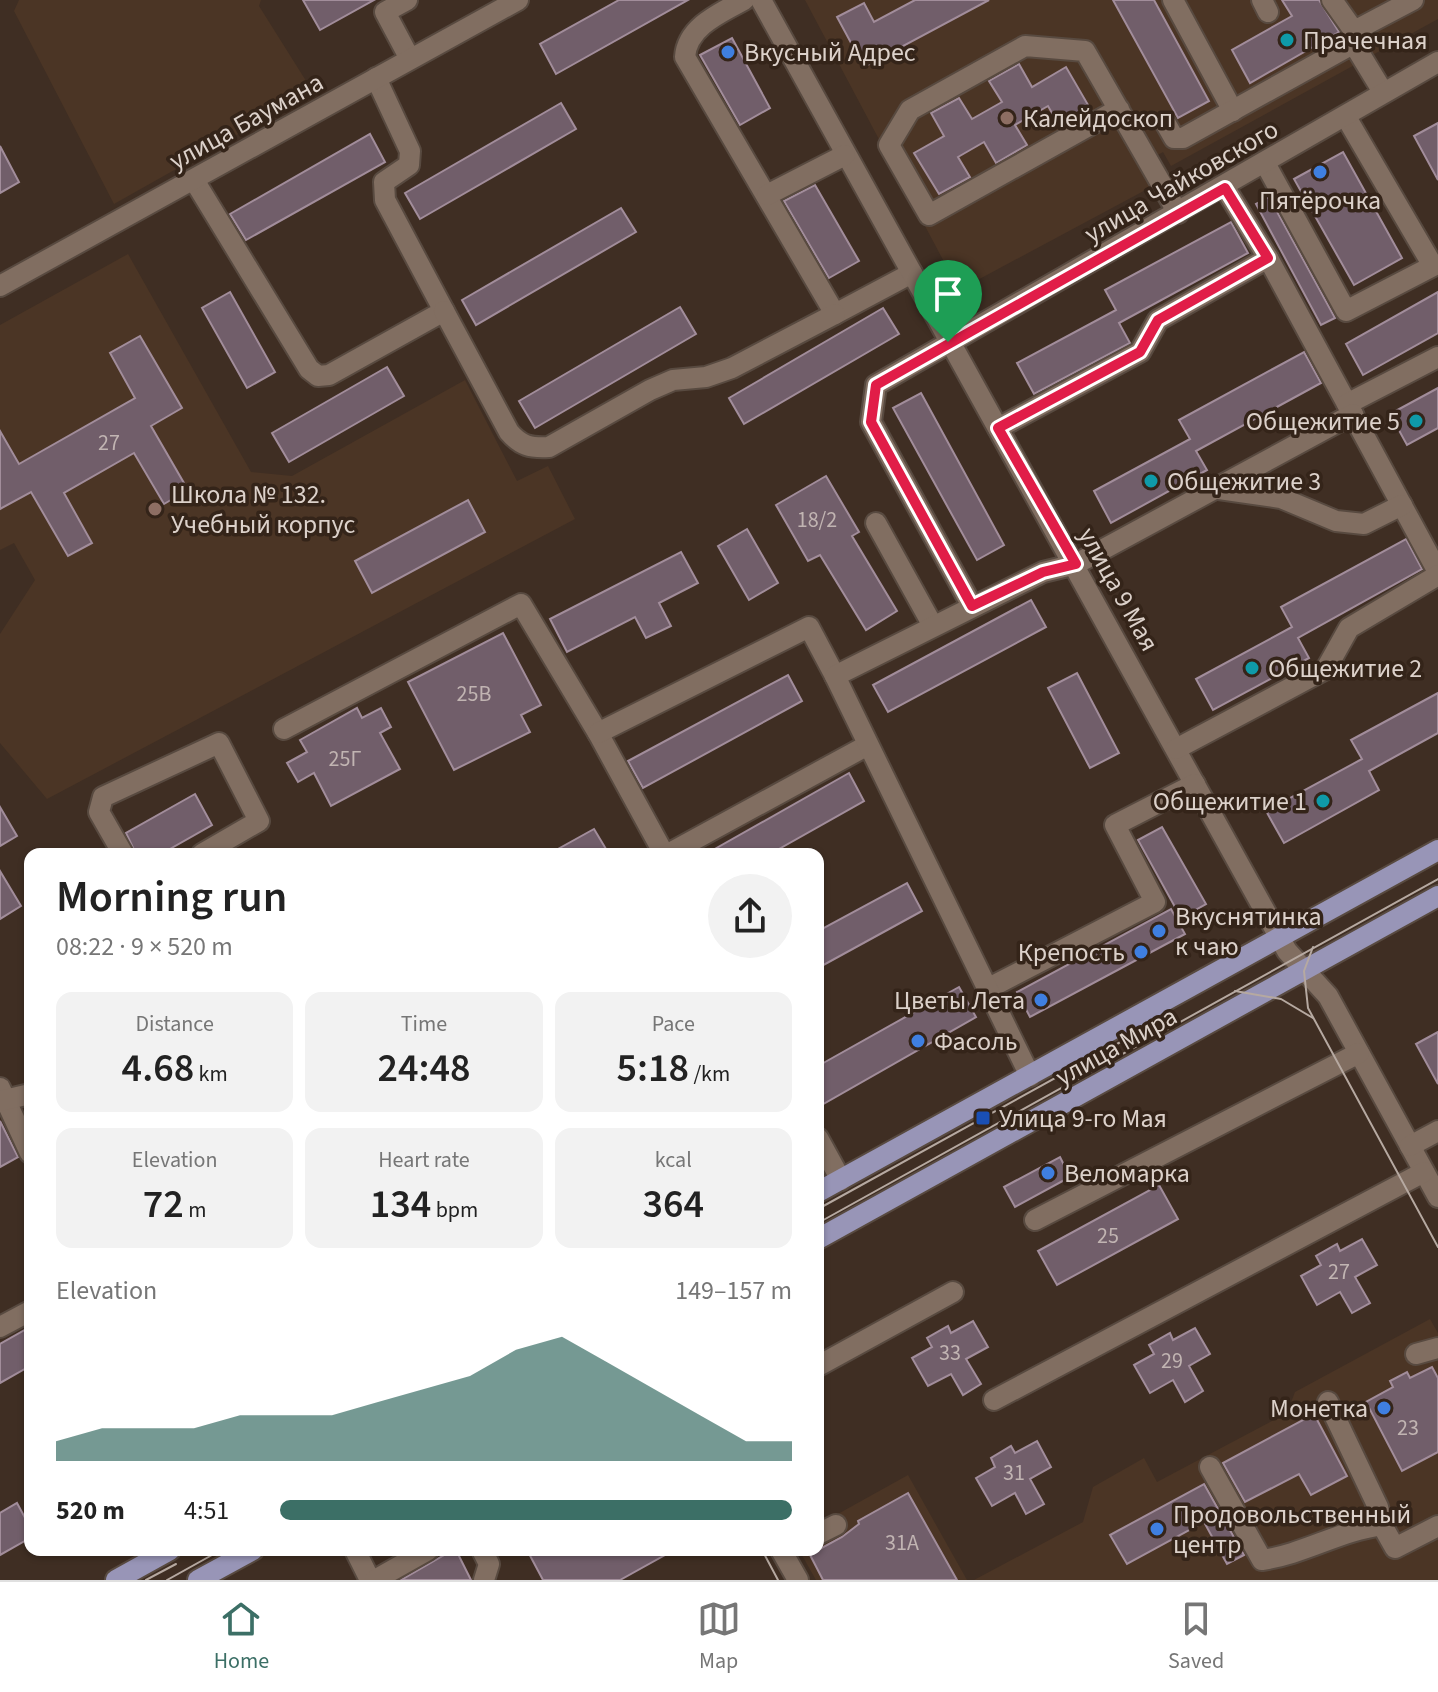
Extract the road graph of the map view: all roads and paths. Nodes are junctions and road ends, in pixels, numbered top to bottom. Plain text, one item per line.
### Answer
1 (407, 0) edge
2 (518, 0) edge
3 (744, 0) edge
4 (761, 0) edge
5 (1173, 0) edge
6 (1332, 0) edge
7 (1413, 0) edge
8 (1368, 25) junction
9 (410, 59) junction
10 (1365, 61) junction
11 (1438, 62) edge
12 (376, 78) junction
13 (1383, 92) junction
14 (1119, 109) junction
15 (1233, 111) junction
16 (1346, 117) junction
17 (1166, 124) dead end
18 (845, 155) junction
19 (1265, 163) junction
20 (194, 180) junction
21 (1225, 188) junction
22 (767, 195) junction
23 (1178, 213) junction
24 (1268, 258) junction
25 (912, 273) junction
26 (1438, 276) edge
27 (0, 286) edge
28 (444, 311) junction
29 (835, 314) junction
30 (1356, 319) dead end
31 (948, 342) junction
32 (1438, 357) edge
33 (1350, 409) junction
34 (998, 428) junction
35 (1219, 489) junction
36 (1402, 505) junction
37 (876, 523) dead end
38 (1076, 564) junction
39 (1438, 574) edge
40 (972, 606) junction
41 (933, 626) junction
42 (835, 676) junction
43 (284, 729) dead end
44 (598, 733) junction
45 (868, 745) junction
46 (1176, 749) junction
47 (1195, 784) junction
48 (120, 848) edge
49 (212, 848) edge
50 (663, 848) edge
51 (677, 848) edge
52 (1438, 850) edge
53 (1438, 896) edge
54 (1280, 937) junction
55 (1304, 971) junction
56 (987, 989) junction
57 (1359, 1053) junction
58 (1030, 1076) junction
59 (24, 1094) edge
60 (1, 1096) edge
61 (1438, 1131) edge
62 (24, 1141) edge
63 (1410, 1146) junction
64 (824, 1149) edge
65 (1424, 1172) junction
66 (841, 1180) junction
67 (824, 1189) edge
68 (1438, 1197) edge
69 (1035, 1220) dead end
70 (824, 1236) edge
71 (953, 1292) dead end
72 (24, 1314) edge
73 (0, 1327) edge
74 (1438, 1348) edge
75 (1416, 1354) dead end
76 (824, 1363) edge
77 (994, 1400) dead end
78 (1328, 1402) dead end
79 (1210, 1467) dead end
80 (1382, 1525) junction
81 (1438, 1526) edge
82 (159, 1556) edge
83 (243, 1556) edge
84 (359, 1556) edge
85 (417, 1556) edge
86 (485, 1556) edge
87 (787, 1556) edge
88 (210, 1577) edge
89 (116, 1580) edge
90 (373, 1580) edge
91 (484, 1580) edge
92 (798, 1580) edge

1 - 9 street
2 - 9 street, улица Баумана
3 - 22 street
4 - 18 street, улица 9 Мая
5 - 15 street
6 - 8 street
7 - 8 street
8 - 10 street
9 - 12 street, улица Баумана
10 - 13 street
10 - 15 street
11 - 13 street, улица Чайковского
12 - 20 street, улица Баумана
12 - 28 street
13 - 16 street, улица Чайковского
14 - 14 street
14 - 23 street
15 - 17 street
16 - 19 street, улица Чайковского
16 - 19 street
18 - 22 street
18 - 25 street, улица 9 Мая
19 - 21 street, улица Чайковского
20 - 27 street, улица Баумана
20 - 28 street
21 - 23 street, улица Чайковского
21 - 24 street
22 - 29 street
23 - 31 street, улица Чайковского
24 - 33 street
24 - 34 street
25 - 29 street
25 - 31 street, улица 9 Мая
26 - 30 street
28 - 29 street
31 - 34 street, улица 9 Мая
31 - 40 street, улица Чайковского
32 - 33 street
33 - 35 street
33 - 36 street
34 - 38 street, улица 9 Мая
35 - 36 street
35 - 38 street
36 - 39 street
37 - 41 street
38 - 40 street
38 - 46 street, улица 9 Мая
39 - 46 street
40 - 41 street
41 - 42 street
42 - 44 street
42 - 45 street
43 - 44 street
44 - 50 street
45 - 51 street
45 - 56 street
46 - 47 street, улица 9 Мая
47 - 54 street, улица 9 Мая
47 - 56 street
48 - 49 street
52 - 54 main road, улица Мира
53 - 55 main road, улица Мира
54 - 55 street, улица 9 Мая
54 - 58 main road, улица Мира
55 - 57 street, улица 9 Мая
55 - 70 main road, улица Мира
56 - 58 street
57 - 63 street, улица 9 Мая
57 - 69 street
58 - 66 main road, улица Мира
59 - 60 street
60 - 62 street
61 - 63 street
63 - 65 street, улица 9 Мая
64 - 66 street
65 - 68 street, улица 9 Мая
65 - 77 street
66 - 67 main road, улица Мира
71 - 76 street
72 - 73 street
74 - 75 street
78 - 80 street
79 - 80 street
80 - 81 street
82 - 89 main road
83 - 88 main road
84 - 90 street
85 - 90 street
86 - 91 street
87 - 92 street

